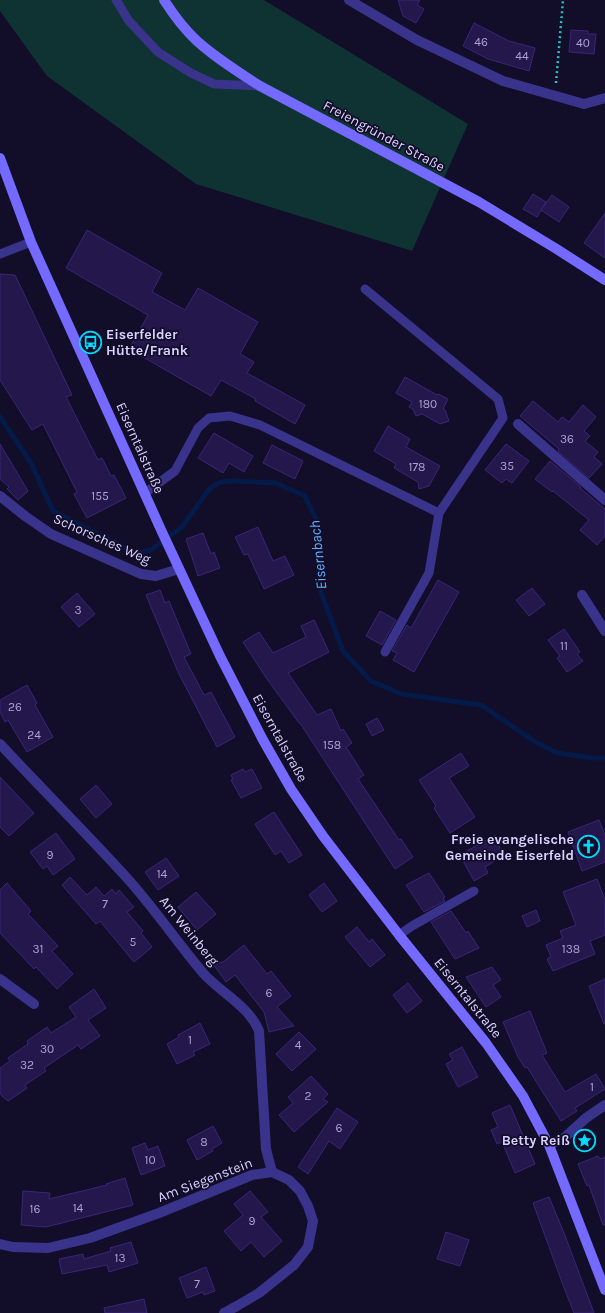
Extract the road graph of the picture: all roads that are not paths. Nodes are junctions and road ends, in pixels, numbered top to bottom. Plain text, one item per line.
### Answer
1 (116, 0) edge
2 (164, 0) edge
3 (349, 0) edge
4 (260, 86) junction
5 (605, 98) edge
6 (0, 158) edge
7 (32, 242) junction
8 (0, 254) edge
9 (605, 280) edge
10 (365, 289) dead end
11 (518, 424) dead end
12 (145, 494) junction
13 (0, 496) edge
14 (605, 500) edge
15 (439, 513) junction
16 (179, 569) junction
17 (582, 595) dead end
18 (605, 632) edge
19 (385, 652) dead end
20 (0, 744) edge
21 (474, 891) dead end
22 (399, 935) junction
23 (0, 979) edge
24 (34, 1004) dead end
25 (605, 1105) edge
26 (549, 1145) junction
27 (272, 1172) junction
28 (0, 1244) edge
29 (605, 1290) edge
30 (224, 1313) edge

1 - 4 lane
2 - 4 main road, Freiengründer Straße
3 - 5 street
4 - 9 main road, Freiengründer Straße
6 - 7 main road, Eiserntalstraße
7 - 8 lane
7 - 12 main road, Eiserntalstraße
10 - 15 lane
11 - 14 street
12 - 15 lane
12 - 16 main road, Eiserntalstraße
13 - 16 street, Schorsches Weg
15 - 19 lane
16 - 22 main road, Eiserntalstraße
17 - 18 street
20 - 27 street, Am Weinberg
21 - 22 lane
22 - 26 main road, Eiserntalstraße
23 - 24 street
25 - 26 street
26 - 29 main road, Eiserntalstraße
27 - 28 street, Am Siegenstein
27 - 30 street, Am Siegenstein

